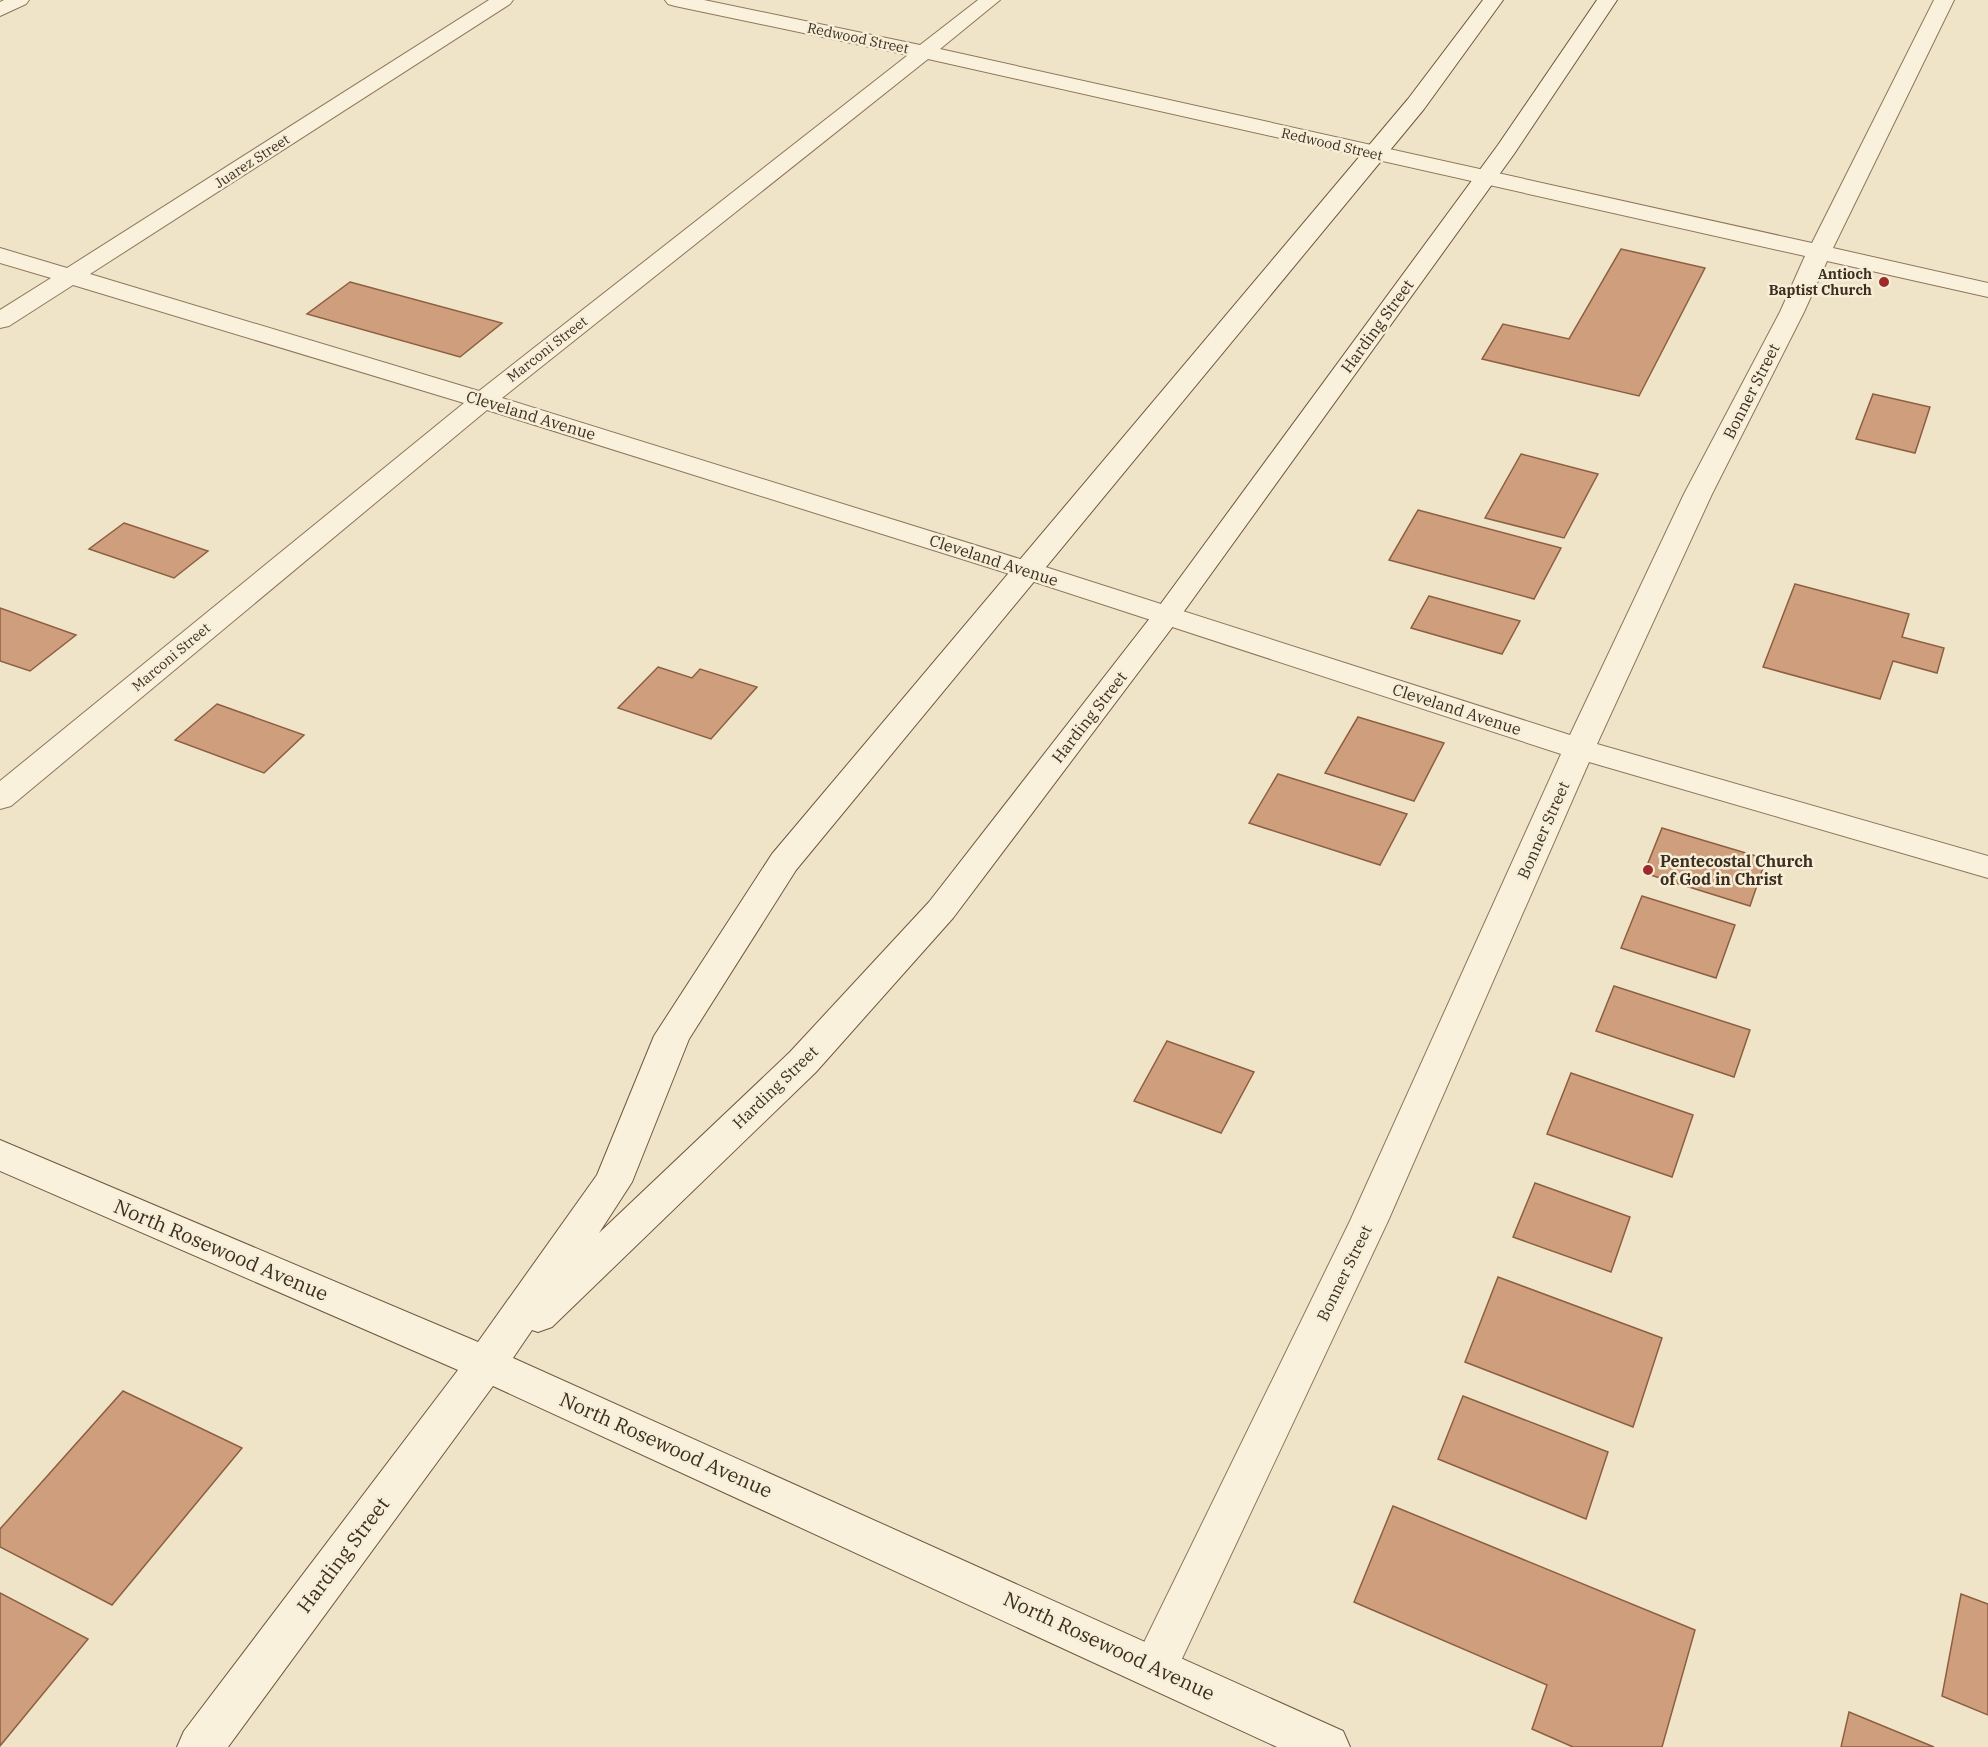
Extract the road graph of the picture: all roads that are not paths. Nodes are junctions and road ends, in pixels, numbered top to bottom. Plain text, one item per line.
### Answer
1 (19, 0) edge
2 (503, 0) edge
3 (675, 0) edge
4 (990, 0) edge
5 (1493, 0) edge
6 (1607, 0) edge
7 (1944, 0) edge
8 (0, 10) edge
9 (925, 52) junction
10 (1374, 154) junction
11 (1485, 178) junction
12 (1819, 252) junction
13 (0, 255) edge
14 (73, 275) junction
15 (1988, 290) edge
16 (0, 321) edge
17 (483, 400) junction
18 (1026, 570) junction
19 (1167, 615) junction
20 (1579, 748) junction
21 (0, 798) edge
22 (1988, 867) edge
23 (0, 1155) edge
24 (486, 1364) junction
25 (1155, 1667) junction
26 (201, 1747) edge
27 (1327, 1747) edge

1 - 8 street
2 - 14 street, Juarez Street
3 - 9 street, Redwood Street
4 - 9 street, Marconi Street
5 - 10 street, Harding Street
6 - 11 street, Harding Street
7 - 12 street, Bonner Street
9 - 10 street, Redwood Street
9 - 17 street, Marconi Street
10 - 11 street, Redwood Street
10 - 18 street, Harding Street
11 - 12 street, Redwood Street
11 - 19 street, Harding Street
12 - 15 street, Redwood Street
12 - 20 street, Bonner Street
13 - 14 street, Cleveland Avenue
14 - 16 street, Juarez Street
14 - 17 street, Cleveland Avenue
17 - 18 street, Cleveland Avenue
17 - 21 street, Marconi Street
18 - 19 street, Cleveland Avenue
18 - 24 street, Harding Street
19 - 20 street, Cleveland Avenue
19 - 24 street, Harding Street
20 - 22 street, Cleveland Avenue
20 - 25 street, Bonner Street
23 - 24 street, North Rosewood Avenue
24 - 25 street, North Rosewood Avenue
24 - 26 street, Harding Street
25 - 27 street, North Rosewood Avenue

